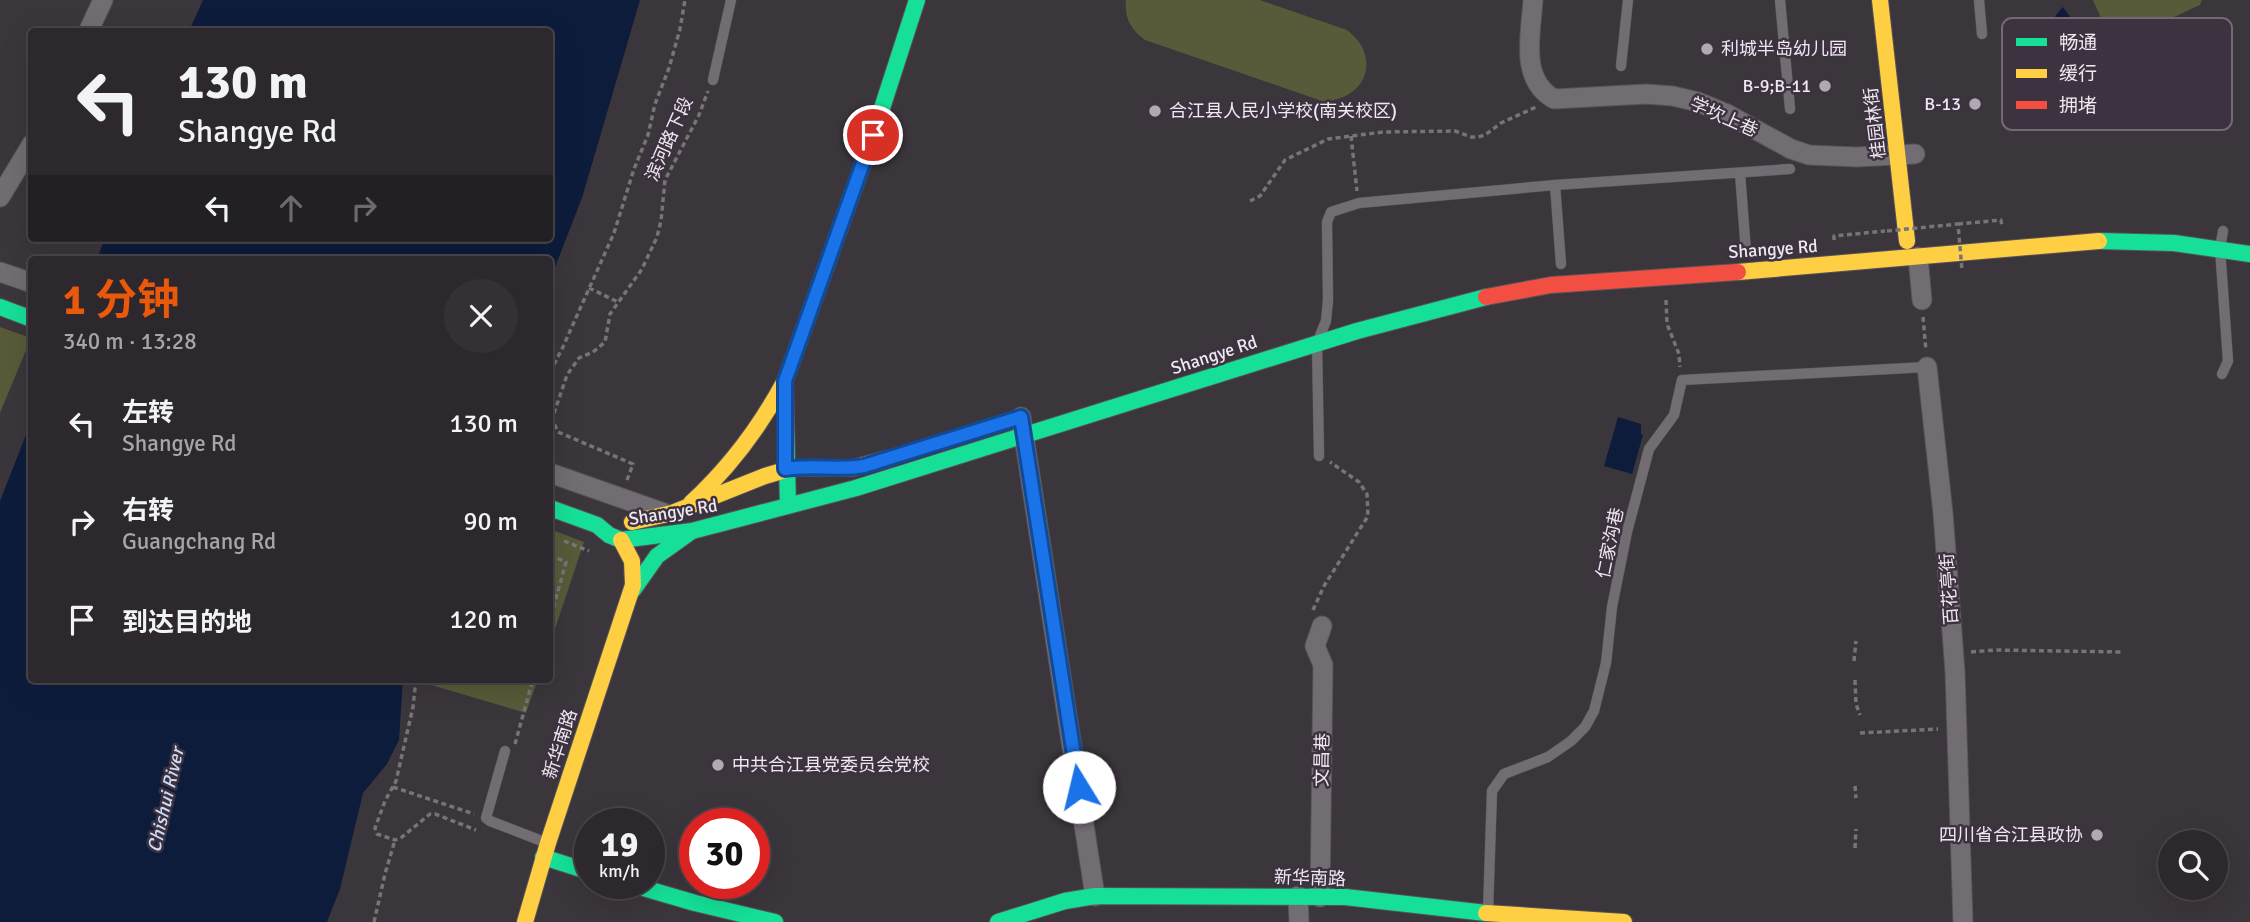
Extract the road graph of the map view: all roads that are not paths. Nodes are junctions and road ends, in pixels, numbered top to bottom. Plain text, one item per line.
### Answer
1 (103, 0) edge
2 (731, 0) edge
3 (917, 0) edge
4 (1532, 0) edge
5 (1628, 0) edge
6 (1780, 0) edge
7 (1880, 0) edge
8 (1979, 0) edge
9 (90, 28) edge
10 (1982, 34) dead end
11 (1621, 66) dead end
12 (713, 80) road end
13 (1790, 109) dead end
14 (28, 151) edge
15 (1911, 153) junction
16 (1790, 169) dead end
17 (1740, 173) junction
18 (1555, 186) junction
19 (0, 197) edge
20 (2177, 225) dead end
21 (2223, 231) dead end
22 (1835, 242) road end
23 (2175, 244) junction
24 (1911, 245) junction
25 (1859, 246) dead end
26 (2220, 248) junction
27 (1745, 252) dead end
28 (2250, 254) edge
29 (1561, 265) dead end
30 (0, 272) edge
31 (28, 282) edge
32 (1922, 300) road end
33 (0, 307) edge
34 (28, 318) edge
35 (1333, 319) junction
36 (1300, 329) dead end
37 (1317, 342) junction
38 (1927, 367) joint
39 (2222, 374) dead end
40 (785, 381) junction
41 (1026, 422) junction
42 (1001, 423) dead end
43 (910, 452) dead end
44 (1319, 456) road end
45 (785, 469) junction
46 (553, 474) edge
47 (788, 506) junction
48 (553, 509) edge
49 (675, 513) junction
50 (597, 525) junction
51 (692, 531) junction
52 (621, 540) junction
53 (630, 596) junction
54 (1316, 620) road end
55 (510, 750) road end
56 (545, 850) junction
57 (574, 864) edge
58 (665, 894) edge
59 (1298, 896) junction
60 (1095, 897) junction
61 (1320, 897) junction
62 (1488, 913) junction
63 (525, 922) edge
64 (775, 922) edge
65 (998, 922) edge
66 (1299, 922) edge
67 (1624, 922) edge
68 (1963, 922) edge

1 - 9 street
2 - 12 lane
3 - 40 main road
4 - 15 street, 学坎上巷
5 - 11 lane
6 - 13 lane
7 - 15 main road, 桂园林街
8 - 10 lane
14 - 19 street
15 - 24 main road, 桂园林街
16 - 17 lane
17 - 18 lane
17 - 27 lane
18 - 29 lane
18 - 35 lane
20 - 23 main road
21 - 26 lane
22 - 25 main road, Shangye Rd
23 - 24 main road, Shangye Rd
23 - 26 main road, Shangye Rd
24 - 32 street
24 - 37 main road, Shangye Rd
26 - 28 main road, Shangye Rd
26 - 39 lane
30 - 31 street
33 - 34 main road
35 - 36 main road
35 - 37 lane
37 - 41 main road, Shangye Rd
37 - 44 lane
38 - 62 lane, 仁家沟巷
38 - 68 street, 百花亭街
40 - 45 main road
40 - 49 main road
41 - 42 main road, Shangye Rd
41 - 47 main road, Shangye Rd
41 - 60 street
43 - 45 main road, Shangye Rd
45 - 47 main road
45 - 49 main road, Shangye Rd
46 - 49 street
47 - 51 main road, Shangye Rd
48 - 50 main road
49 - 50 main road, Shangye Rd
50 - 52 main road, Shangye Rd
51 - 52 main road, Shangye Rd
51 - 53 main road
52 - 53 main road
53 - 56 main road, 新华南路
54 - 61 street, 文昌巷
55 - 56 lane
56 - 57 main road
56 - 63 main road, 新华南路
58 - 64 main road
59 - 60 main road, 新华南路
59 - 61 main road, 新华南路
59 - 66 street
60 - 65 main road, 新华南路
61 - 62 main road, 新华南路
62 - 67 main road, 新华南路

